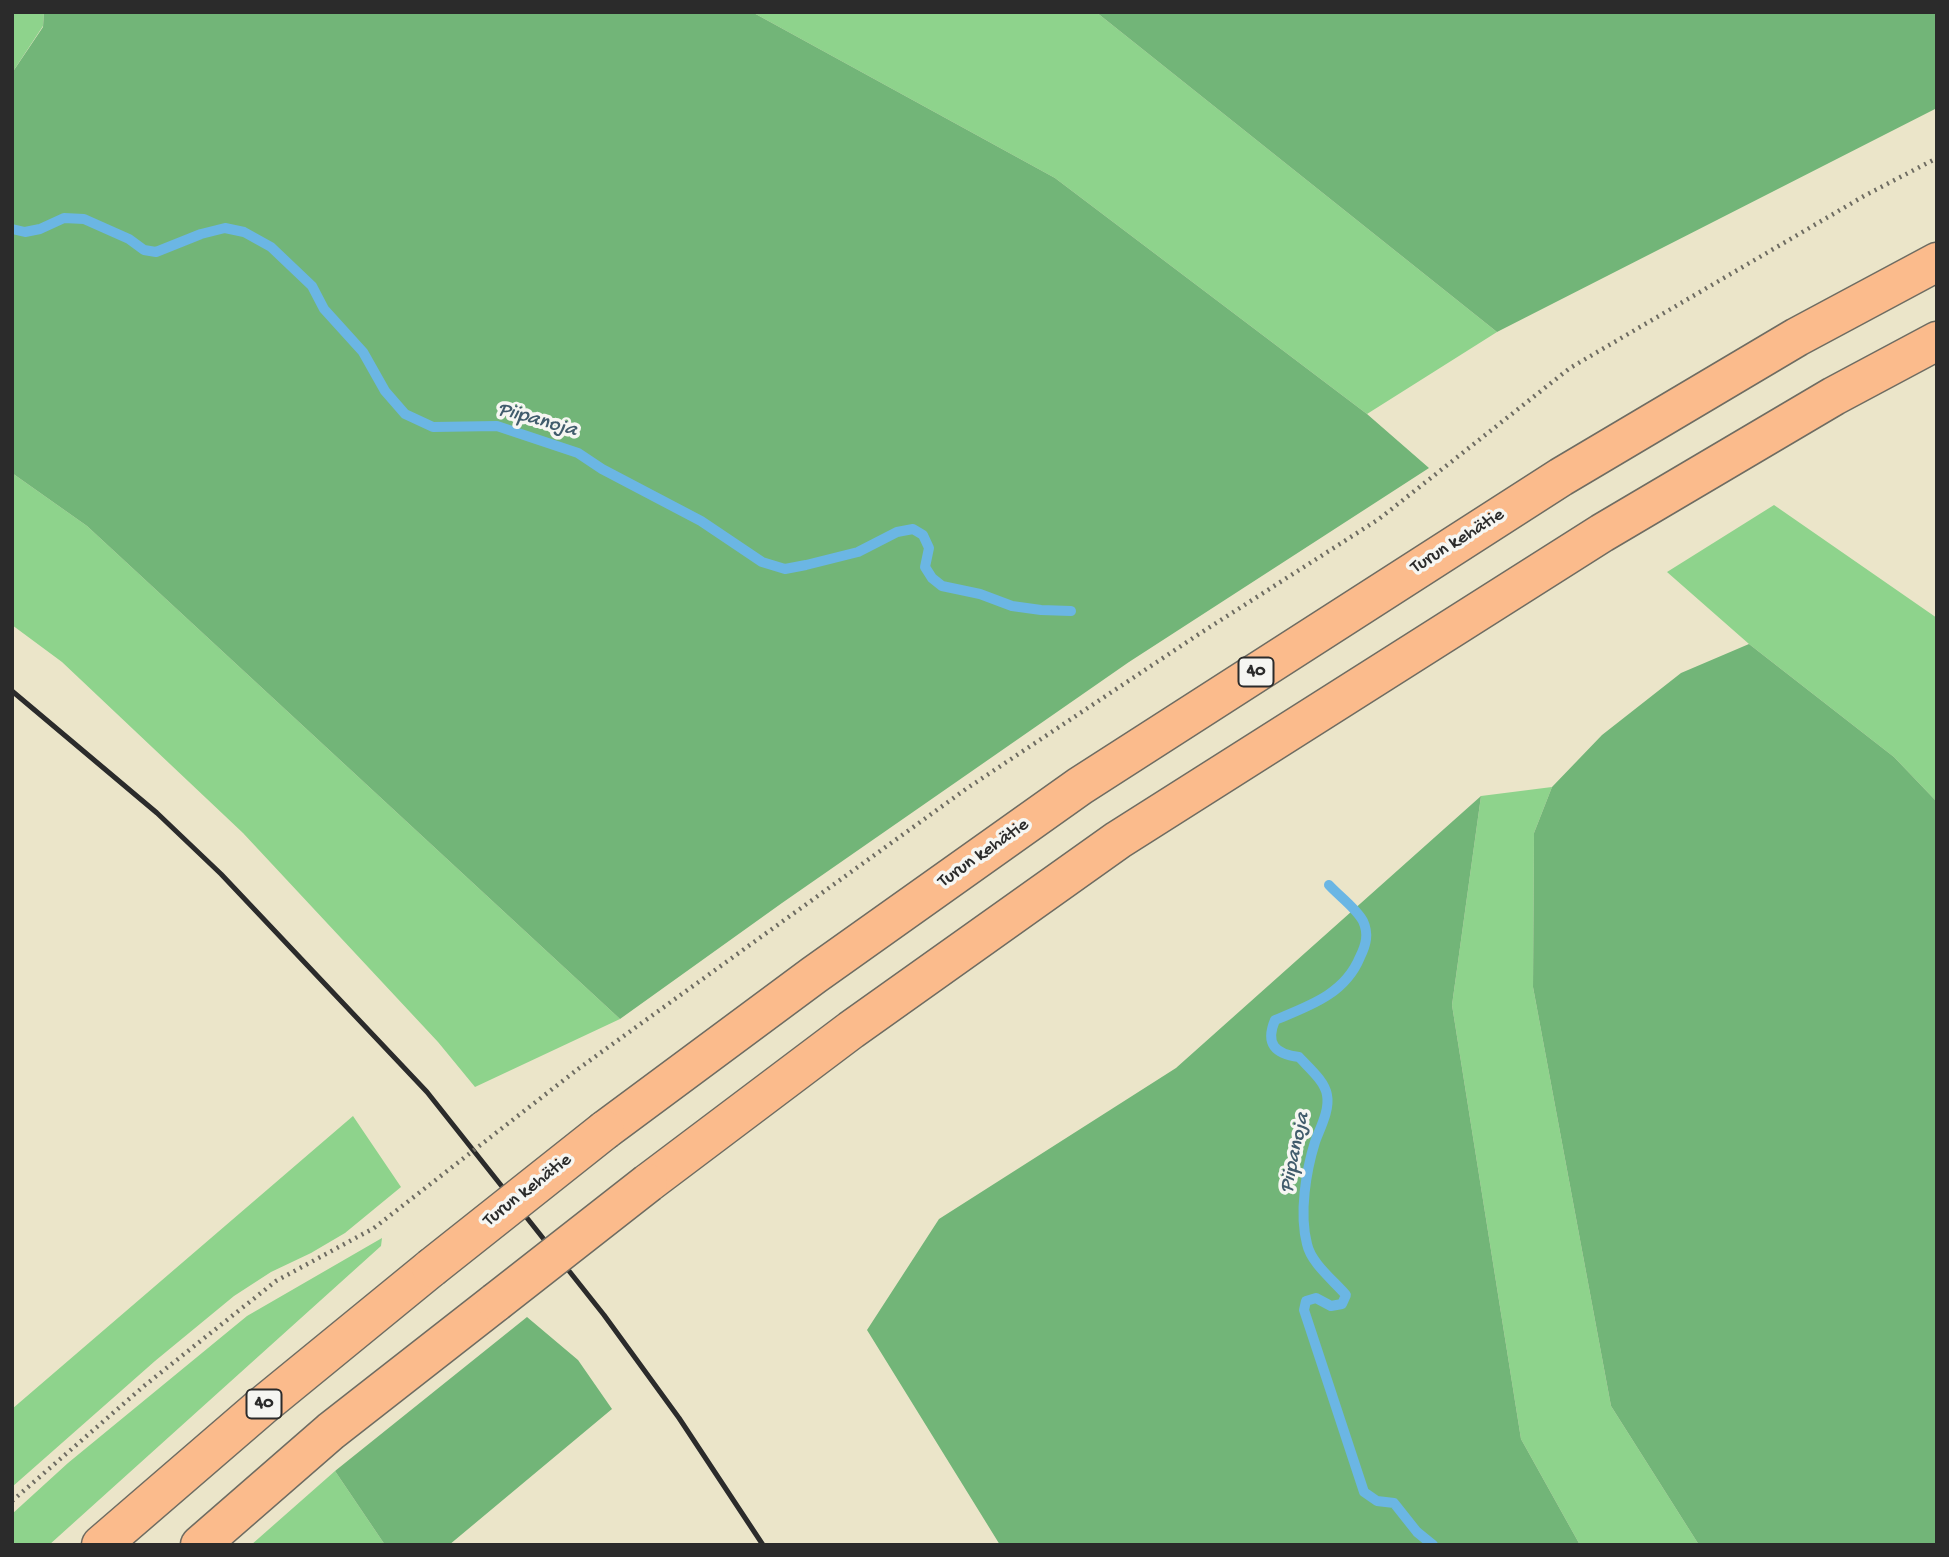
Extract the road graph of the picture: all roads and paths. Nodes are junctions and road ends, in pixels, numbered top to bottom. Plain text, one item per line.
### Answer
1 (1937, 158) edge
2 (1937, 262) edge
3 (1937, 341) edge
4 (12, 1501) edge
5 (101, 1545) edge
6 (200, 1545) edge

1 - 4 path, bridge
2 - 5 highway, Turun kehätie / 40, bridge
3 - 6 highway, bridge

